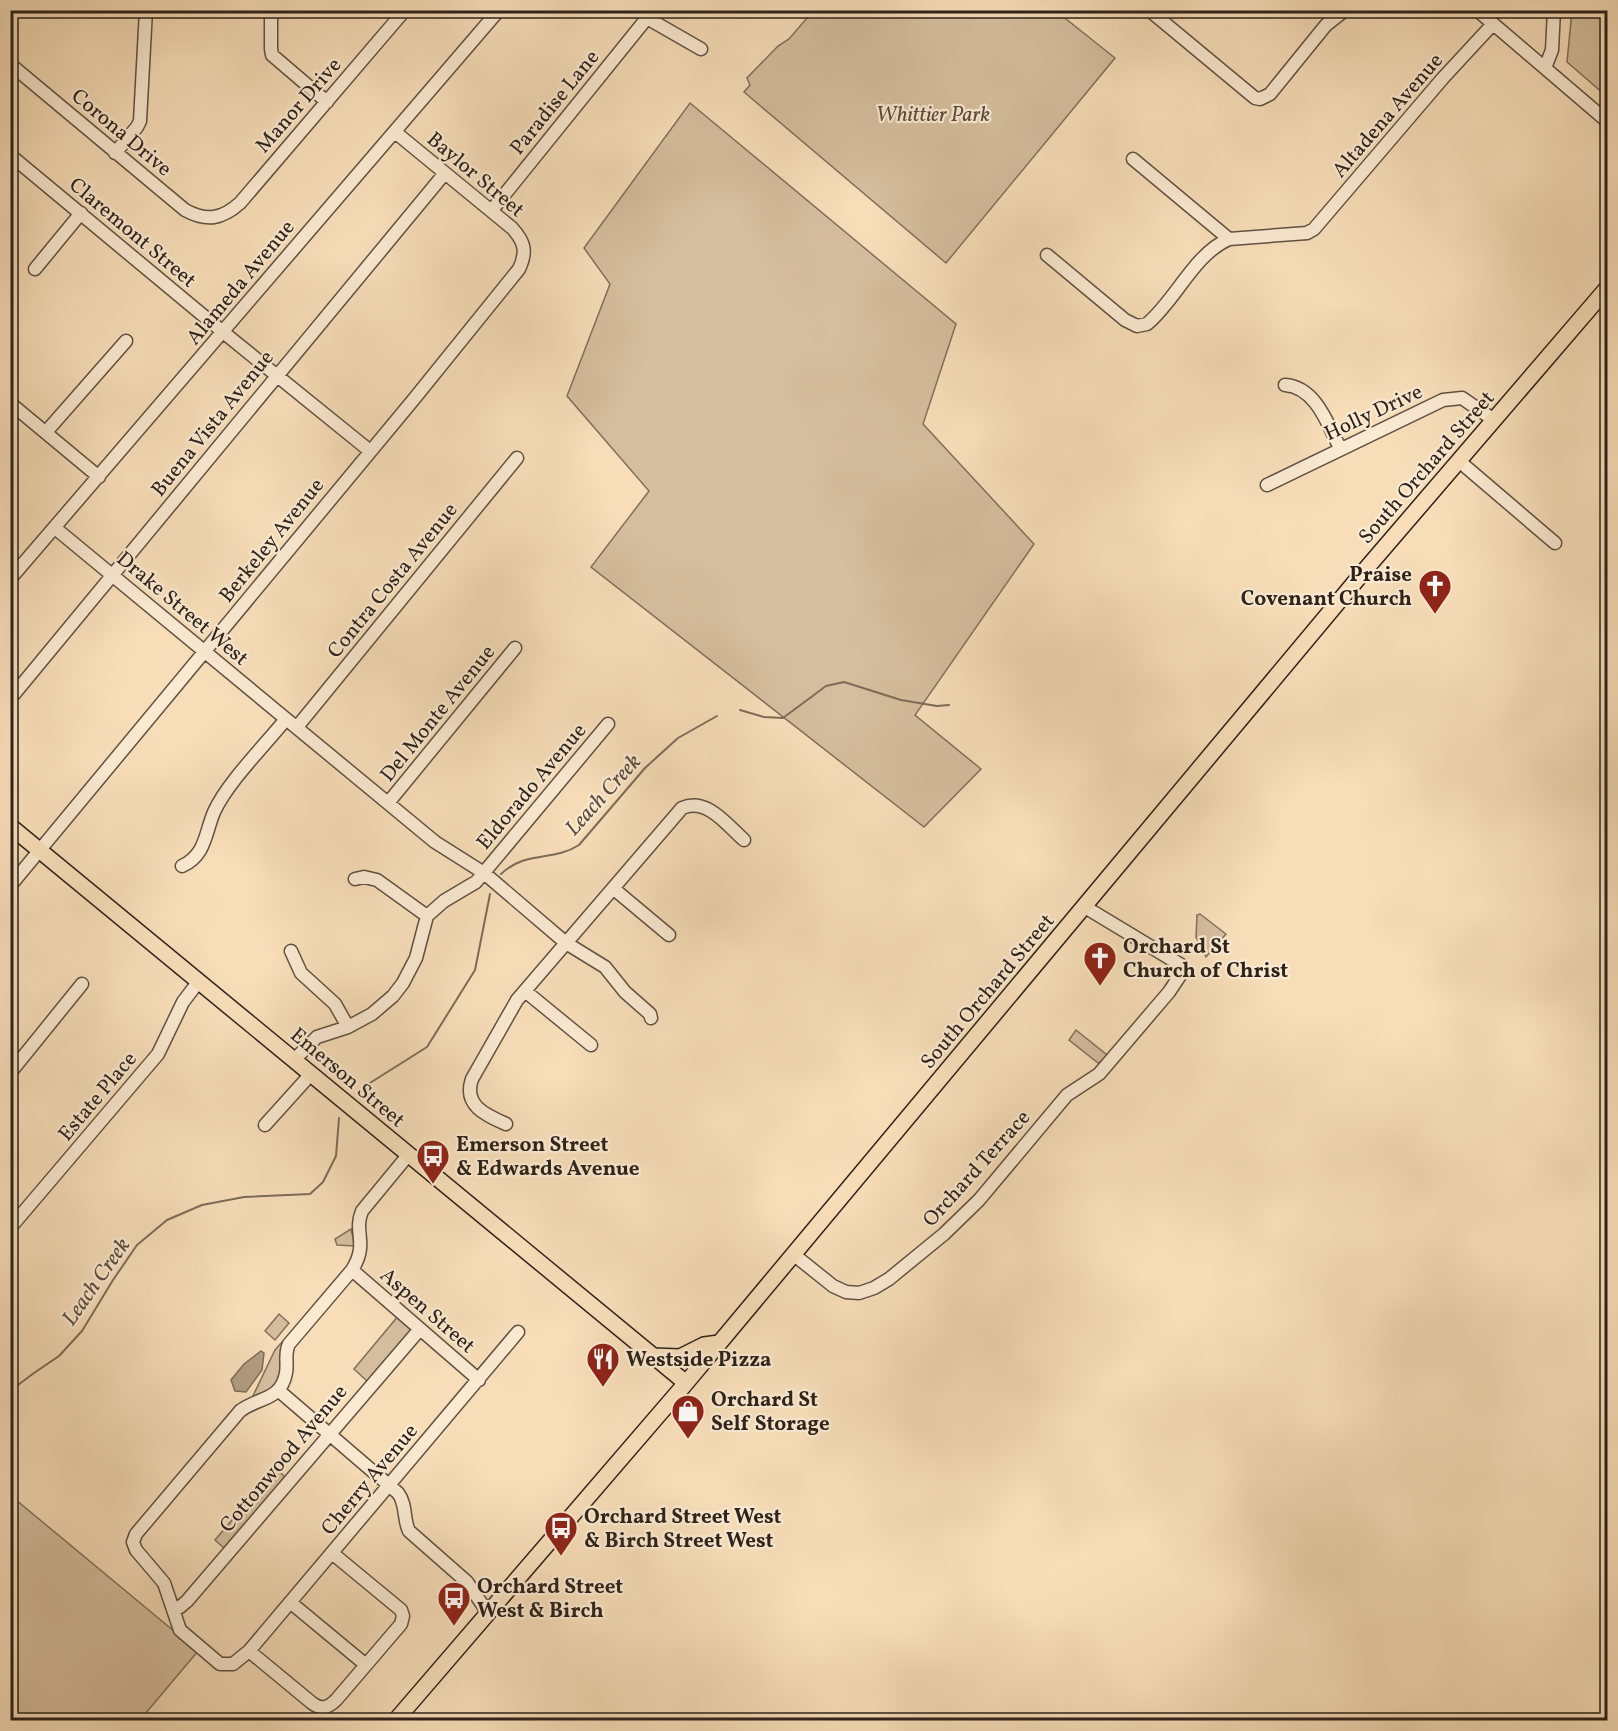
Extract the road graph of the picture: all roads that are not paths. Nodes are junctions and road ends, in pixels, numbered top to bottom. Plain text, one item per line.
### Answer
1 (146, 10) edge
2 (272, 10) edge
3 (405, 10) edge
4 (499, 10) edge
5 (1149, 10) edge
6 (1346, 10) edge
7 (1477, 10) edge
8 (1554, 10) edge
9 (643, 14) edge
10 (1492, 25) junction
11 (701, 49) dead end
12 (10, 64) edge
13 (1545, 68) junction
14 (327, 102) junction
15 (1608, 122) edge
16 (395, 132) junction
17 (115, 153) junction
18 (10, 155) edge
19 (1133, 159) dead end
20 (445, 173) junction
21 (492, 210) junction
22 (81, 213) junction
23 (216, 216) joint
24 (1229, 238) junction
25 (525, 252) joint
26 (1047, 255) dead end
27 (35, 268) dead end
28 (1608, 287) edge
29 (223, 333) junction
30 (126, 340) dead end
31 (276, 375) junction
32 (1284, 385) dead end
33 (10, 403) edge
34 (1494, 420) junction
35 (46, 432) junction
36 (1340, 448) junction
37 (370, 451) junction
38 (518, 458) dead end
39 (1459, 461) junction
40 (99, 477) junction
41 (1267, 485) dead end
42 (56, 528) junction
43 (1555, 543) dead end
44 (113, 574) junction
45 (10, 579) edge
46 (515, 648) dead end
47 (204, 651) junction
48 (10, 699) edge
49 (286, 719) junction
50 (608, 724) dead end
51 (297, 727) junction
52 (388, 803) junction
53 (10, 826) edge
54 (744, 840) dead end
55 (39, 849) junction
56 (182, 866) dead end
57 (484, 873) junction
58 (355, 879) dead end
59 (10, 886) edge
60 (614, 890) junction
61 (1085, 907) junction
62 (426, 916) junction
63 (669, 935) dead end
64 (567, 943) junction
65 (291, 951) dead end
66 (199, 981) junction
67 (82, 984) dead end
68 (525, 991) junction
69 (651, 1018) dead end
70 (348, 1027) junction
71 (591, 1045) dead end
72 (294, 1060) junction
73 (10, 1073) edge
74 (311, 1074) junction
75 (506, 1124) dead end
76 (265, 1125) dead end
77 (409, 1154) junction
78 (10, 1228) edge
79 (793, 1254) junction
80 (352, 1270) junction
81 (420, 1329) junction
82 (518, 1332) dead end
83 (718, 1343) junction
84 (653, 1356) junction
85 (478, 1380) junction
86 (686, 1383) junction
87 (278, 1390) junction
88 (330, 1434) junction
89 (389, 1485) junction
90 (332, 1552) junction
91 (290, 1602) junction
92 (173, 1608) junction
93 (488, 1613) junction
94 (249, 1651) junction
95 (366, 1665) junction
96 (396, 1720) edge

1 - 17 street
2 - 14 street
3 - 14 street, Manor Drive
4 - 16 street, Alameda Avenue
5 - 6 street
7 - 10 street
8 - 13 street
9 - 11 street
9 - 21 street, Paradise Lane
10 - 13 street
10 - 24 street, Altadena Avenue
12 - 17 street, Corona Drive
13 - 15 street
14 - 23 street, Manor Drive
16 - 20 street, Baylor Street
16 - 29 street, Alameda Avenue
17 - 23 street, Corona Drive
18 - 22 street, Claremont Street
19 - 24 street
20 - 21 street, Baylor Street
20 - 31 street, Buena Vista Avenue
21 - 25 street, Baylor Street
22 - 27 street
22 - 29 street, Claremont Street
24 - 26 street
25 - 37 street, Berkeley Avenue
28 - 34 main road, South Orchard Street
29 - 31 street, Claremont Street
29 - 40 street, Alameda Avenue
30 - 35 street
31 - 37 street, Claremont Street
31 - 44 street, Buena Vista Avenue
32 - 36 street
33 - 35 street
34 - 36 street, Holly Drive
34 - 39 main road, South Orchard Street
35 - 40 street
36 - 41 street, Holly Drive
37 - 47 street, Berkeley Avenue
38 - 51 street, Contra Costa Avenue
39 - 43 street
39 - 61 main road, South Orchard Street
40 - 42 street, Alameda Avenue
42 - 44 street, Drake Street West
42 - 45 street, Alameda Avenue
44 - 47 street, Drake Street West
44 - 48 street, Buena Vista Avenue
46 - 52 street, Del Monte Avenue
47 - 49 street, Drake Street West
47 - 55 street, Berkeley Avenue
49 - 51 street, Drake Street West
49 - 56 street
50 - 57 street, Eldorado Avenue
51 - 52 street
52 - 57 street
53 - 55 main road, Emerson Street
54 - 60 street
55 - 59 street, Berkeley Avenue
55 - 66 main road, Emerson Street
57 - 62 street, Eldorado Avenue
57 - 64 street
58 - 62 street
60 - 63 street
60 - 64 street
61 - 79 main road, South Orchard Street
61 - 79 street, Orchard Terrace
62 - 70 street
64 - 68 street
64 - 69 street
65 - 70 street
66 - 72 main road, Emerson Street
66 - 78 street, Estate Place
67 - 73 street
68 - 71 street
68 - 75 street
70 - 72 street
72 - 74 main road, Emerson Street
74 - 76 street
74 - 77 main road, Emerson Street
77 - 80 street
77 - 84 main road, Emerson Street
79 - 83 main road, South Orchard Street
80 - 81 street, Aspen Street
80 - 87 street
81 - 85 street, Aspen Street
81 - 88 street, Cottonwood Avenue
82 - 85 street, Cherry Avenue
83 - 84 main road
83 - 86 main road, South Orchard Street
84 - 86 main road, Emerson Street
85 - 89 street, Cherry Avenue
86 - 93 main road, South Orchard Street
87 - 88 street
87 - 92 street
88 - 89 street
88 - 92 street, Cottonwood Avenue
89 - 90 street, Cherry Avenue
89 - 93 street
90 - 91 street, Cherry Avenue
90 - 95 street
91 - 94 street, Cherry Avenue
91 - 95 street
92 - 94 street
93 - 96 main road, South Orchard Street
94 - 95 street

